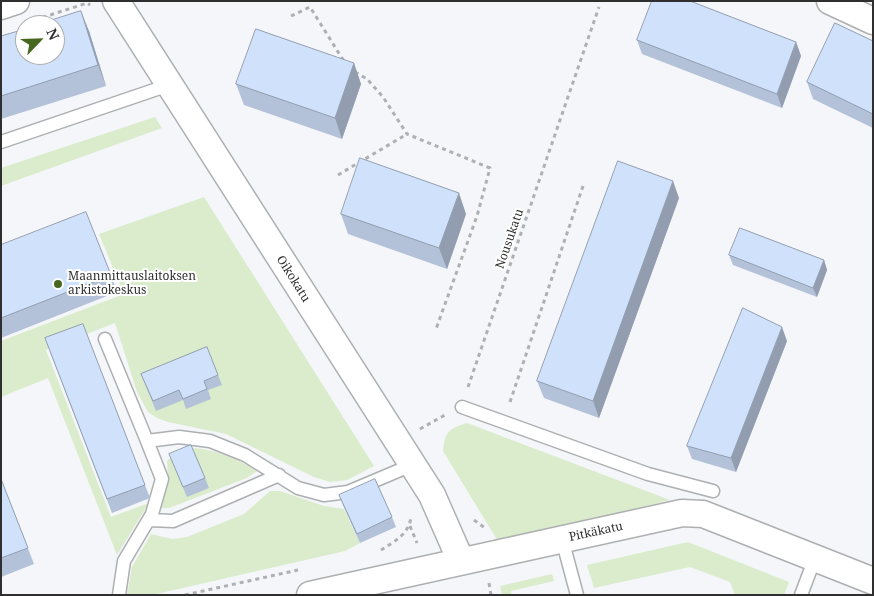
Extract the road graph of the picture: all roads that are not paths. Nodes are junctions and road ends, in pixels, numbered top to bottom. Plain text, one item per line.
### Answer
1 (830, 1) edge
2 (104, 4) edge
3 (1, 6) edge
4 (23, 12) edge
5 (873, 21) edge
6 (169, 85) junction
7 (1, 142) edge
8 (105, 339) dead end
9 (462, 407) road end
10 (147, 441) junction
11 (412, 465) junction
12 (279, 475) junction
13 (713, 491) dead end
14 (149, 520) junction
15 (562, 539) junction
16 (815, 558) junction
17 (462, 561) junction
18 (873, 581) edge
19 (118, 595) edge
20 (310, 595) edge
21 (577, 595) edge
22 (801, 595) edge

1 - 5 street
2 - 6 street, Oikokatu
3 - 4 street
6 - 7 lane
6 - 11 street, Oikokatu
8 - 10 lane
9 - 13 lane
10 - 12 lane
10 - 14 lane
11 - 12 lane
11 - 17 street, Oikokatu
12 - 14 lane
14 - 19 lane
15 - 16 street, Pitkäkatu
15 - 17 street, Pitkäkatu
15 - 21 lane
16 - 18 street, Pitkäkatu
16 - 22 lane
17 - 20 street, Pitkäkatu

